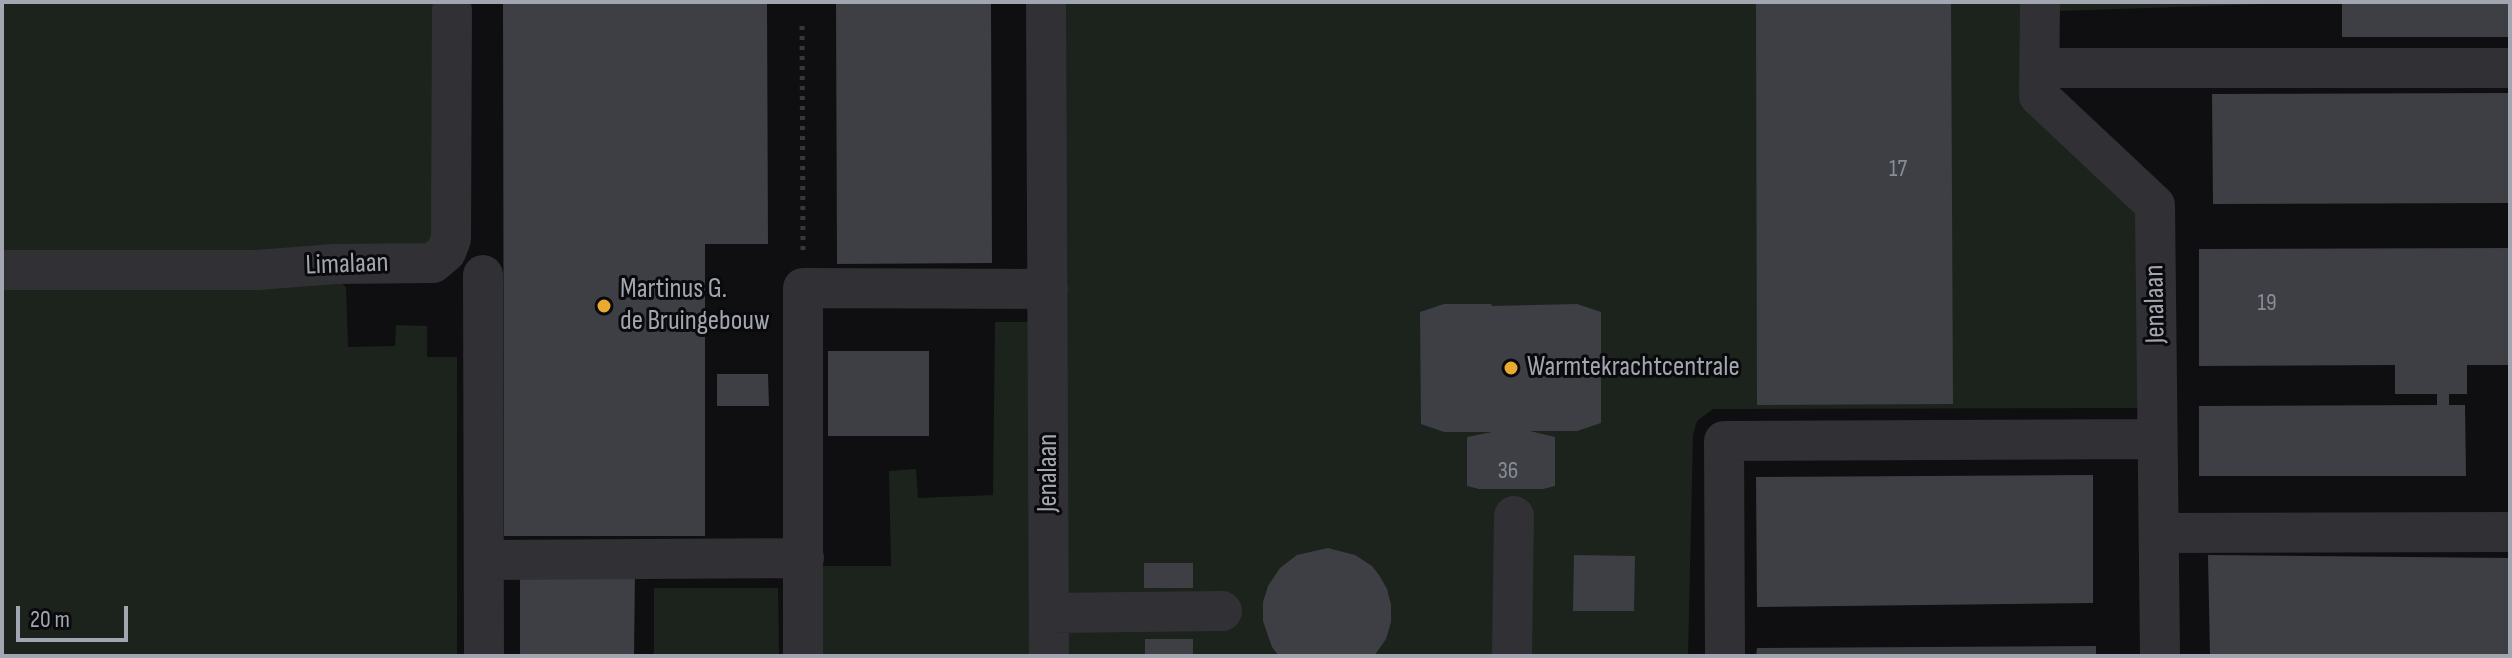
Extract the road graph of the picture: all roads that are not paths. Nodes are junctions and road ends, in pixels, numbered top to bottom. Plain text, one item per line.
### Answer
1 (1046, 2) edge
2 (2040, 2) edge
3 (452, 10) dead end
4 (2040, 68) junction
5 (2510, 68) edge
6 (2, 270) edge
7 (483, 275) dead end
8 (1048, 289) junction
9 (2157, 439) junction
10 (1514, 516) dead end
11 (2510, 532) edge
12 (2159, 533) junction
13 (804, 558) junction
14 (484, 560) junction
15 (1222, 611) dead end
16 (1049, 613) junction
17 (484, 656) edge
18 (803, 656) edge
19 (1049, 656) edge
20 (1512, 656) edge
21 (1725, 656) edge
22 (2160, 656) edge

1 - 8 street, Jenalaan
2 - 4 street, Jenalaan
3 - 6 street, Limalaan
4 - 5 street
4 - 9 street, Jenalaan
7 - 14 street
8 - 13 street
8 - 16 street, Jenalaan
9 - 12 street, Jenalaan
9 - 21 street
10 - 20 street
11 - 12 street
12 - 22 street, Jenalaan
13 - 14 street
13 - 18 street
14 - 17 street
15 - 16 street
16 - 19 street, Jenalaan

